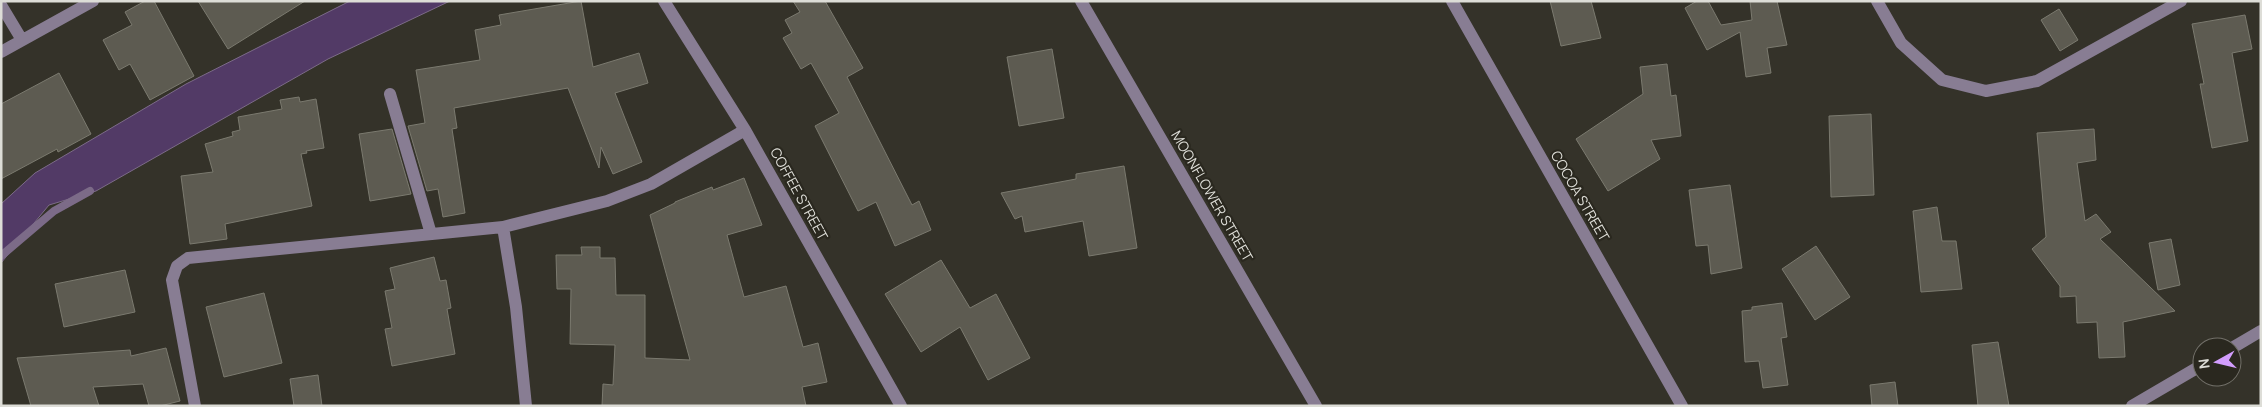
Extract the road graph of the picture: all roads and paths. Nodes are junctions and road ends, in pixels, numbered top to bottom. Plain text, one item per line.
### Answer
1 (94, 1) edge
2 (664, 1) edge
3 (1081, 1) edge
4 (1452, 1) edge
5 (1877, 1) edge
6 (2181, 1) edge
7 (1, 5) edge
8 (22, 40) junction
9 (1, 52) edge
10 (390, 94) dead end
11 (745, 130) junction
12 (503, 226) junction
13 (431, 234) junction
14 (2261, 331) edge
15 (2242, 342) edge
16 (2192, 371) edge
17 (195, 406) edge
18 (526, 406) edge
19 (900, 406) edge
20 (1316, 406) edge
21 (1682, 406) edge
22 (2132, 406) edge

1 - 8 street
2 - 11 street, COFFEE STREET
3 - 20 street, MOONFLOWER STREET
4 - 21 street, COCOA STREET
5 - 6 street
7 - 8 street
8 - 9 street
10 - 13 street
11 - 12 street
11 - 19 street, COFFEE STREET
12 - 13 street
12 - 18 street
13 - 17 street
14 - 15 street
16 - 22 street

